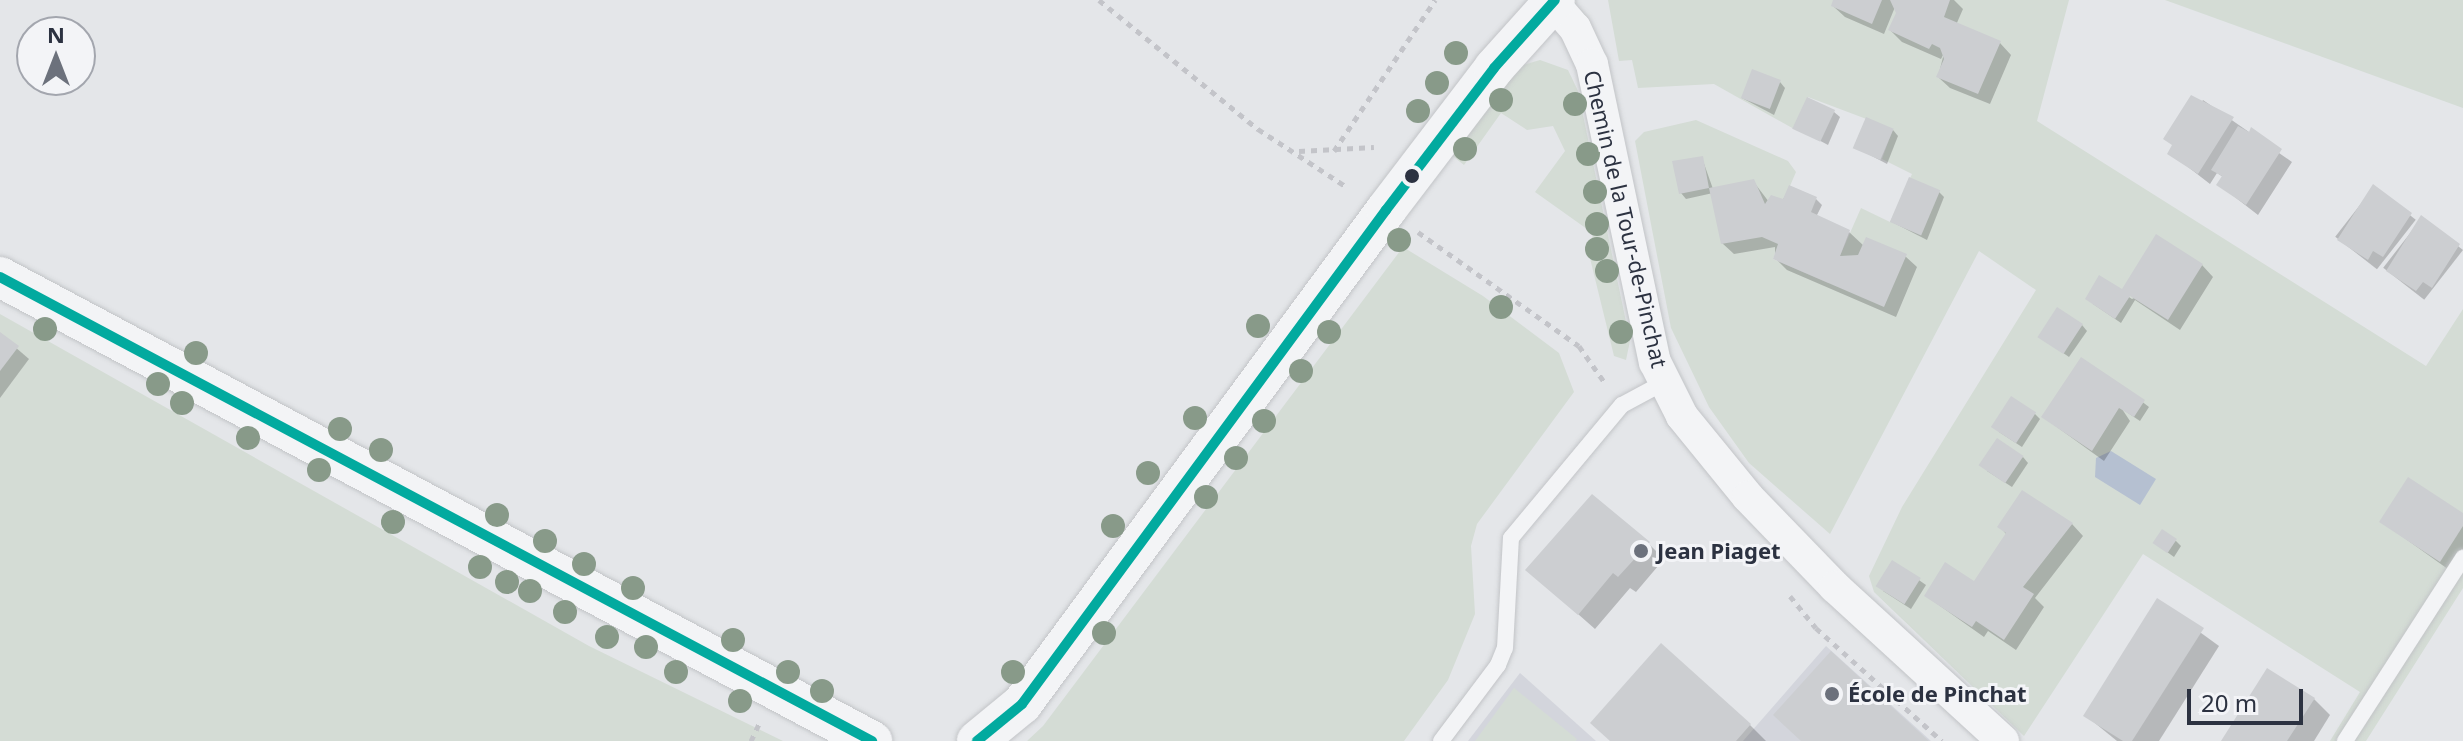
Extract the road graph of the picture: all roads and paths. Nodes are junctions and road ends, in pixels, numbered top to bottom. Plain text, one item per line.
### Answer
1 (1099, 0) edge
2 (1435, 0) edge
3 (1554, 1) edge
4 (1374, 147) dead end
5 (1296, 151) junction
6 (1334, 151) junction
7 (1345, 186) dead end
8 (1404, 222) dead end
9 (0, 277) edge
10 (1663, 383) junction
11 (1622, 405) junction
12 (2463, 558) edge
13 (872, 741) edge
14 (977, 741) edge
15 (1441, 741) edge
16 (2003, 741) edge
17 (2345, 741) edge

1 - 5 path
2 - 6 path
3 - 10 street, Chemin de la Tour-de-Pinchat
3 - 14 street
4 - 6 path
5 - 6 path
5 - 7 path
8 - 11 path
9 - 13 street
10 - 11 lane
10 - 16 street, Chemin de la Tour-de-Pinchat
11 - 15 lane
12 - 17 lane

